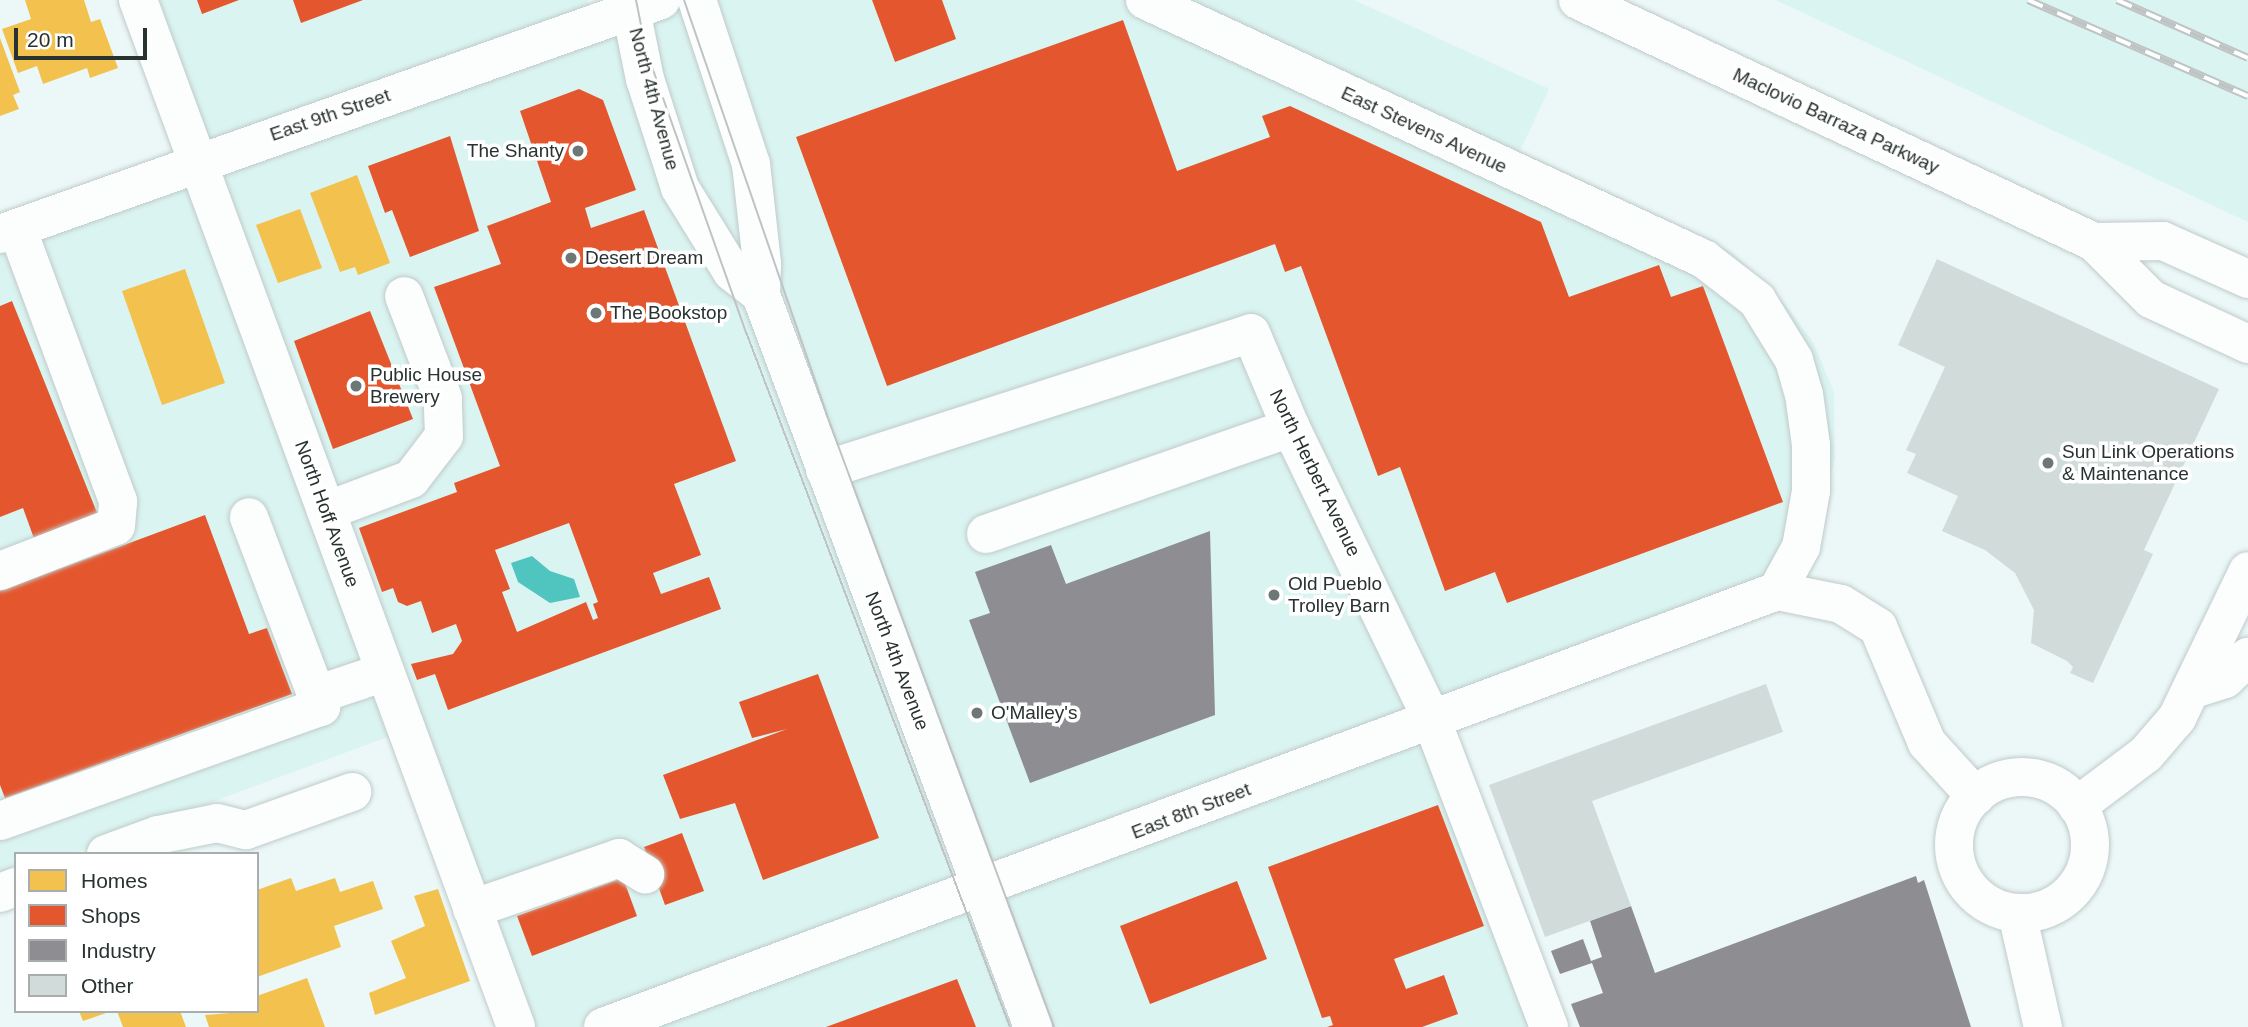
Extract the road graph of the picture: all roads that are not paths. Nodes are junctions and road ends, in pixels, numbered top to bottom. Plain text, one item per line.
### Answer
1 (138, 0) edge
2 (697, 0) edge
3 (1145, 0) edge
4 (1578, 0) edge
5 (640, 3) edge
6 (198, 161) junction
7 (8, 231) edge
8 (2094, 242) junction
9 (2248, 279) edge
10 (761, 295) junction
11 (404, 296) dead end
12 (2248, 344) edge
13 (1291, 428) junction
14 (825, 470) junction
15 (326, 511) junction
16 (249, 517) dead end
17 (986, 534) dead end
18 (0, 571) edge
19 (2248, 571) edge
20 (1777, 591) junction
21 (2248, 657) edge
22 (385, 672) junction
23 (2191, 690) junction
24 (316, 695) junction
25 (1432, 721) junction
26 (352, 792) dead end
27 (1975, 796) junction
28 (2077, 806) junction
29 (0, 821) edge
30 (111, 852) edge
31 (645, 874) dead end
32 (982, 890) junction
33 (472, 909) junction
34 (2017, 914) junction
35 (516, 1027) edge
36 (603, 1027) edge
37 (1033, 1027) edge
38 (1549, 1027) edge
39 (2043, 1027) edge

1 - 6 street, North Hoff Avenue
2 - 10 street, North 4th Avenue
3 - 20 street, East Stevens Avenue
4 - 8 street, Maclovio Barraza Parkway
5 - 6 street, East 9th Street
5 - 10 street, North 4th Avenue
6 - 7 street, East 9th Street
6 - 15 street, North Hoff Avenue
7 - 18 street
8 - 9 street, Maclovio Barraza Parkway
8 - 12 street, Maclovio Barraza Parkway
10 - 14 street, North 4th Avenue
11 - 15 street
13 - 14 street, North Herbert Avenue
13 - 17 street
13 - 25 street, North Herbert Avenue
14 - 32 street, North 4th Avenue
15 - 22 street, North Hoff Avenue
16 - 24 street
19 - 23 street
20 - 25 street, East 8th Street
20 - 27 street
21 - 23 street
22 - 24 street
22 - 33 street, North Hoff Avenue
23 - 28 street
24 - 29 street
25 - 32 street, East 8th Street
25 - 38 street, North Herbert Avenue
26 - 30 street
27 - 28 street
27 - 34 street
28 - 34 street
31 - 33 street
32 - 36 street, East 8th Street
32 - 37 street, North 4th Avenue
33 - 35 street, North Hoff Avenue
34 - 39 street

